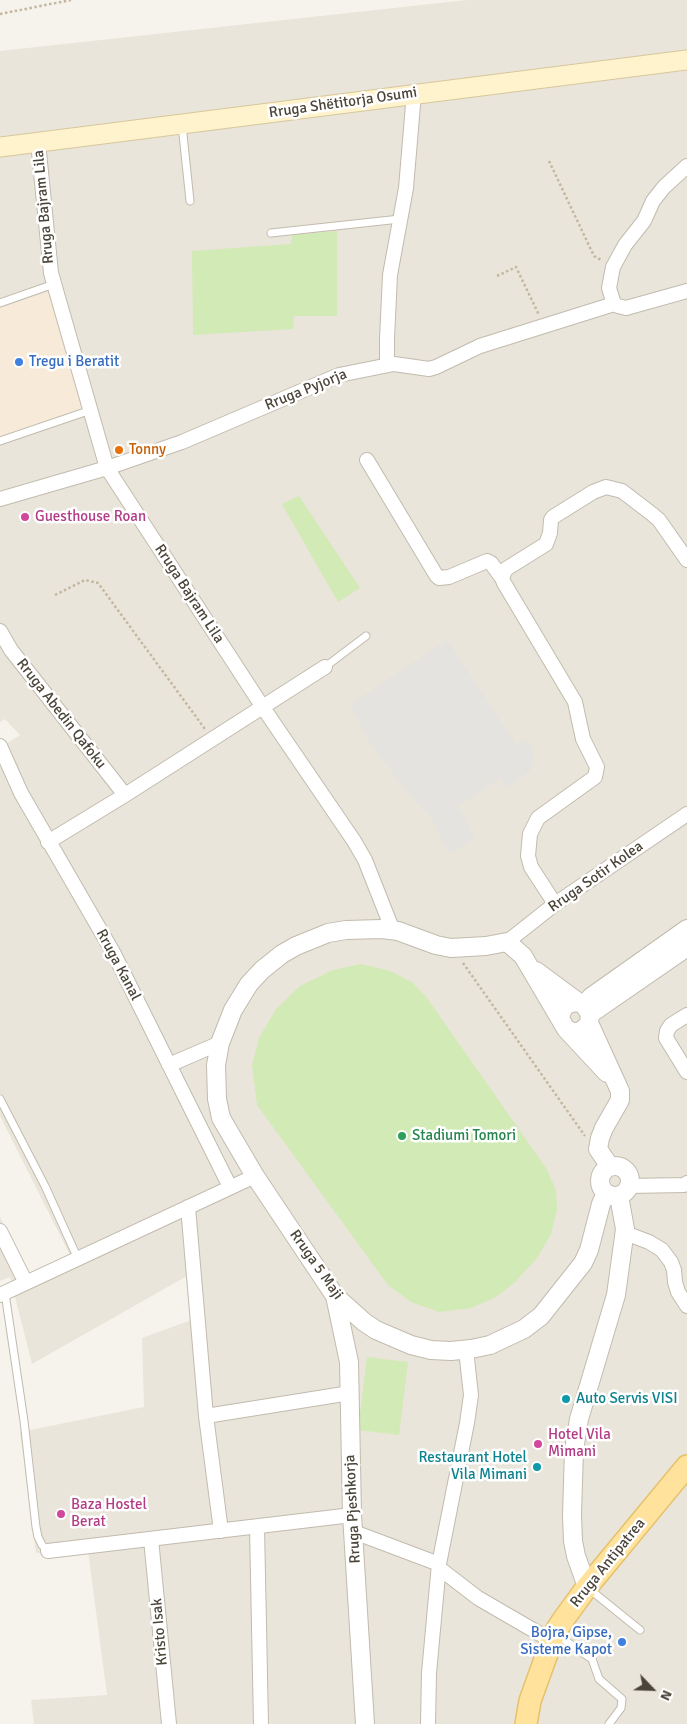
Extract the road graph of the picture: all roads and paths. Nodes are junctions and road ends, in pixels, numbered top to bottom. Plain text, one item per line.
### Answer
1 (70, 0) edge
2 (0, 14) edge
3 (687, 60) edge
4 (414, 93) junction
5 (182, 125) junction
6 (38, 142) junction
7 (0, 147) edge
8 (549, 161) dead end
9 (687, 166) edge
10 (190, 200) dead end
11 (400, 220) junction
12 (271, 233) dead end
13 (613, 267) junction
14 (497, 276) dead end
15 (54, 284) junction
16 (687, 291) edge
17 (0, 303) edge
18 (614, 304) junction
19 (544, 325) junction
20 (388, 365) junction
21 (91, 410) junction
22 (0, 440) edge
23 (367, 460) dead end
24 (107, 468) junction
25 (0, 499) edge
26 (687, 560) edge
27 (502, 578) junction
28 (55, 595) dead end
29 (0, 630) edge
30 (366, 636) dead end
31 (325, 667) joint
32 (262, 706) junction
33 (212, 739) junction
34 (0, 746) edge
35 (125, 795) junction
36 (687, 814) edge
37 (48, 842) junction
38 (555, 904) junction
39 (687, 929) edge
40 (392, 931) junction
41 (507, 942) junction
42 (687, 947) edge
43 (451, 948) junction
44 (528, 965) junction
45 (585, 1011) junction
46 (687, 1015) edge
47 (563, 1024) junction
48 (220, 1043) junction
49 (169, 1065) junction
50 (687, 1072) edge
51 (617, 1084) junction
52 (0, 1099) edge
53 (598, 1149) junction
54 (610, 1167) junction
55 (255, 1176) junction
56 (686, 1186) edge
57 (230, 1187) junction
58 (618, 1192) junction
59 (188, 1207) junction
60 (0, 1231) edge
61 (625, 1233) junction
62 (78, 1259) junction
63 (26, 1283) junction
64 (2, 1294) edge
65 (335, 1296) junction
66 (687, 1306) edge
67 (466, 1350) junction
68 (350, 1393) junction
69 (206, 1416) junction
70 (687, 1466) edge
71 (353, 1523) junction
72 (257, 1527) junction
73 (220, 1531) junction
74 (151, 1539) junction
75 (48, 1551) joint
76 (439, 1566) junction
77 (587, 1587) junction
78 (640, 1630) dead end
79 (553, 1637) junction
80 (169, 1724) edge
81 (261, 1724) edge
82 (365, 1724) edge
83 (428, 1724) edge
84 (526, 1724) edge
85 (609, 1724) edge

1 - 2 path
3 - 4 main road, Rruga Shëtitorja Osumi
4 - 5 main road, Rruga Shëtitorja Osumi
4 - 11 street
5 - 6 main road, Rruga Shëtitorja Osumi
5 - 10 lane
6 - 7 main road, Rruga Shëtitorja Osumi
6 - 15 street, Rruga Bajram Lila
8 - 13 path
9 - 13 street
11 - 12 lane
11 - 20 street
13 - 18 street
14 - 19 path
15 - 17 lane
15 - 21 street, Rruga Bajram Lila
16 - 18 street
18 - 19 street, Rruga Pyjorja
19 - 20 street, Rruga Pyjorja
20 - 24 street, Rruga Pyjorja
21 - 22 lane
21 - 24 street, Rruga Bajram Lila
23 - 27 street
24 - 25 street, Rruga Pyjorja
24 - 32 street, Rruga Bajram Lila
26 - 27 street
27 - 38 street
28 - 33 path
29 - 35 street, Rruga Abedin Qafoku
30 - 31 lane
31 - 32 street
32 - 33 street
32 - 40 street, Rruga Bajram Lila
33 - 35 street
34 - 37 street, Rruga Kanal
35 - 37 street
36 - 38 street, Rruga Sotir Kolea
37 - 49 street, Rruga Kanal
38 - 41 street, Rruga Sotir Kolea
39 - 45 street
40 - 43 street, Rruga 5 Maji
40 - 48 street, Rruga 5 Maji
41 - 43 street, Rruga 5 Maji
41 - 44 street
42 - 45 street
43 - 53 path
44 - 45 street
44 - 47 street
45 - 47 street
45 - 47 street
45 - 51 street
46 - 50 street
47 - 51 street
48 - 49 street
48 - 55 street, Rruga 5 Maji
49 - 57 street, Rruga Kanal
51 - 53 street
52 - 62 lane
53 - 54 street
54 - 58 street
54 - 58 street
55 - 57 street
55 - 65 street, Rruga 5 Maji
56 - 58 street
57 - 59 street
58 - 61 street
58 - 67 street, Rruga 5 Maji
59 - 62 street
59 - 69 street
60 - 63 street
61 - 66 street
61 - 77 street
62 - 63 street
63 - 64 street
64 - 75 lane
65 - 67 street, Rruga 5 Maji
65 - 68 street, Rruga Pjeshkorja
67 - 76 street
68 - 69 street
68 - 71 street, Rruga Pjeshkorja
69 - 73 street
70 - 77 main road, Rruga Antipatrea
71 - 72 street
71 - 76 street
71 - 82 street, Rruga Pjeshkorja
72 - 73 street
72 - 81 street
73 - 74 street
74 - 75 street
74 - 80 street, Kristo Isak
76 - 79 street
76 - 83 street
77 - 78 lane
77 - 79 main road, Rruga Antipatrea
79 - 84 main road, Rruga Antipatrea
79 - 85 lane

